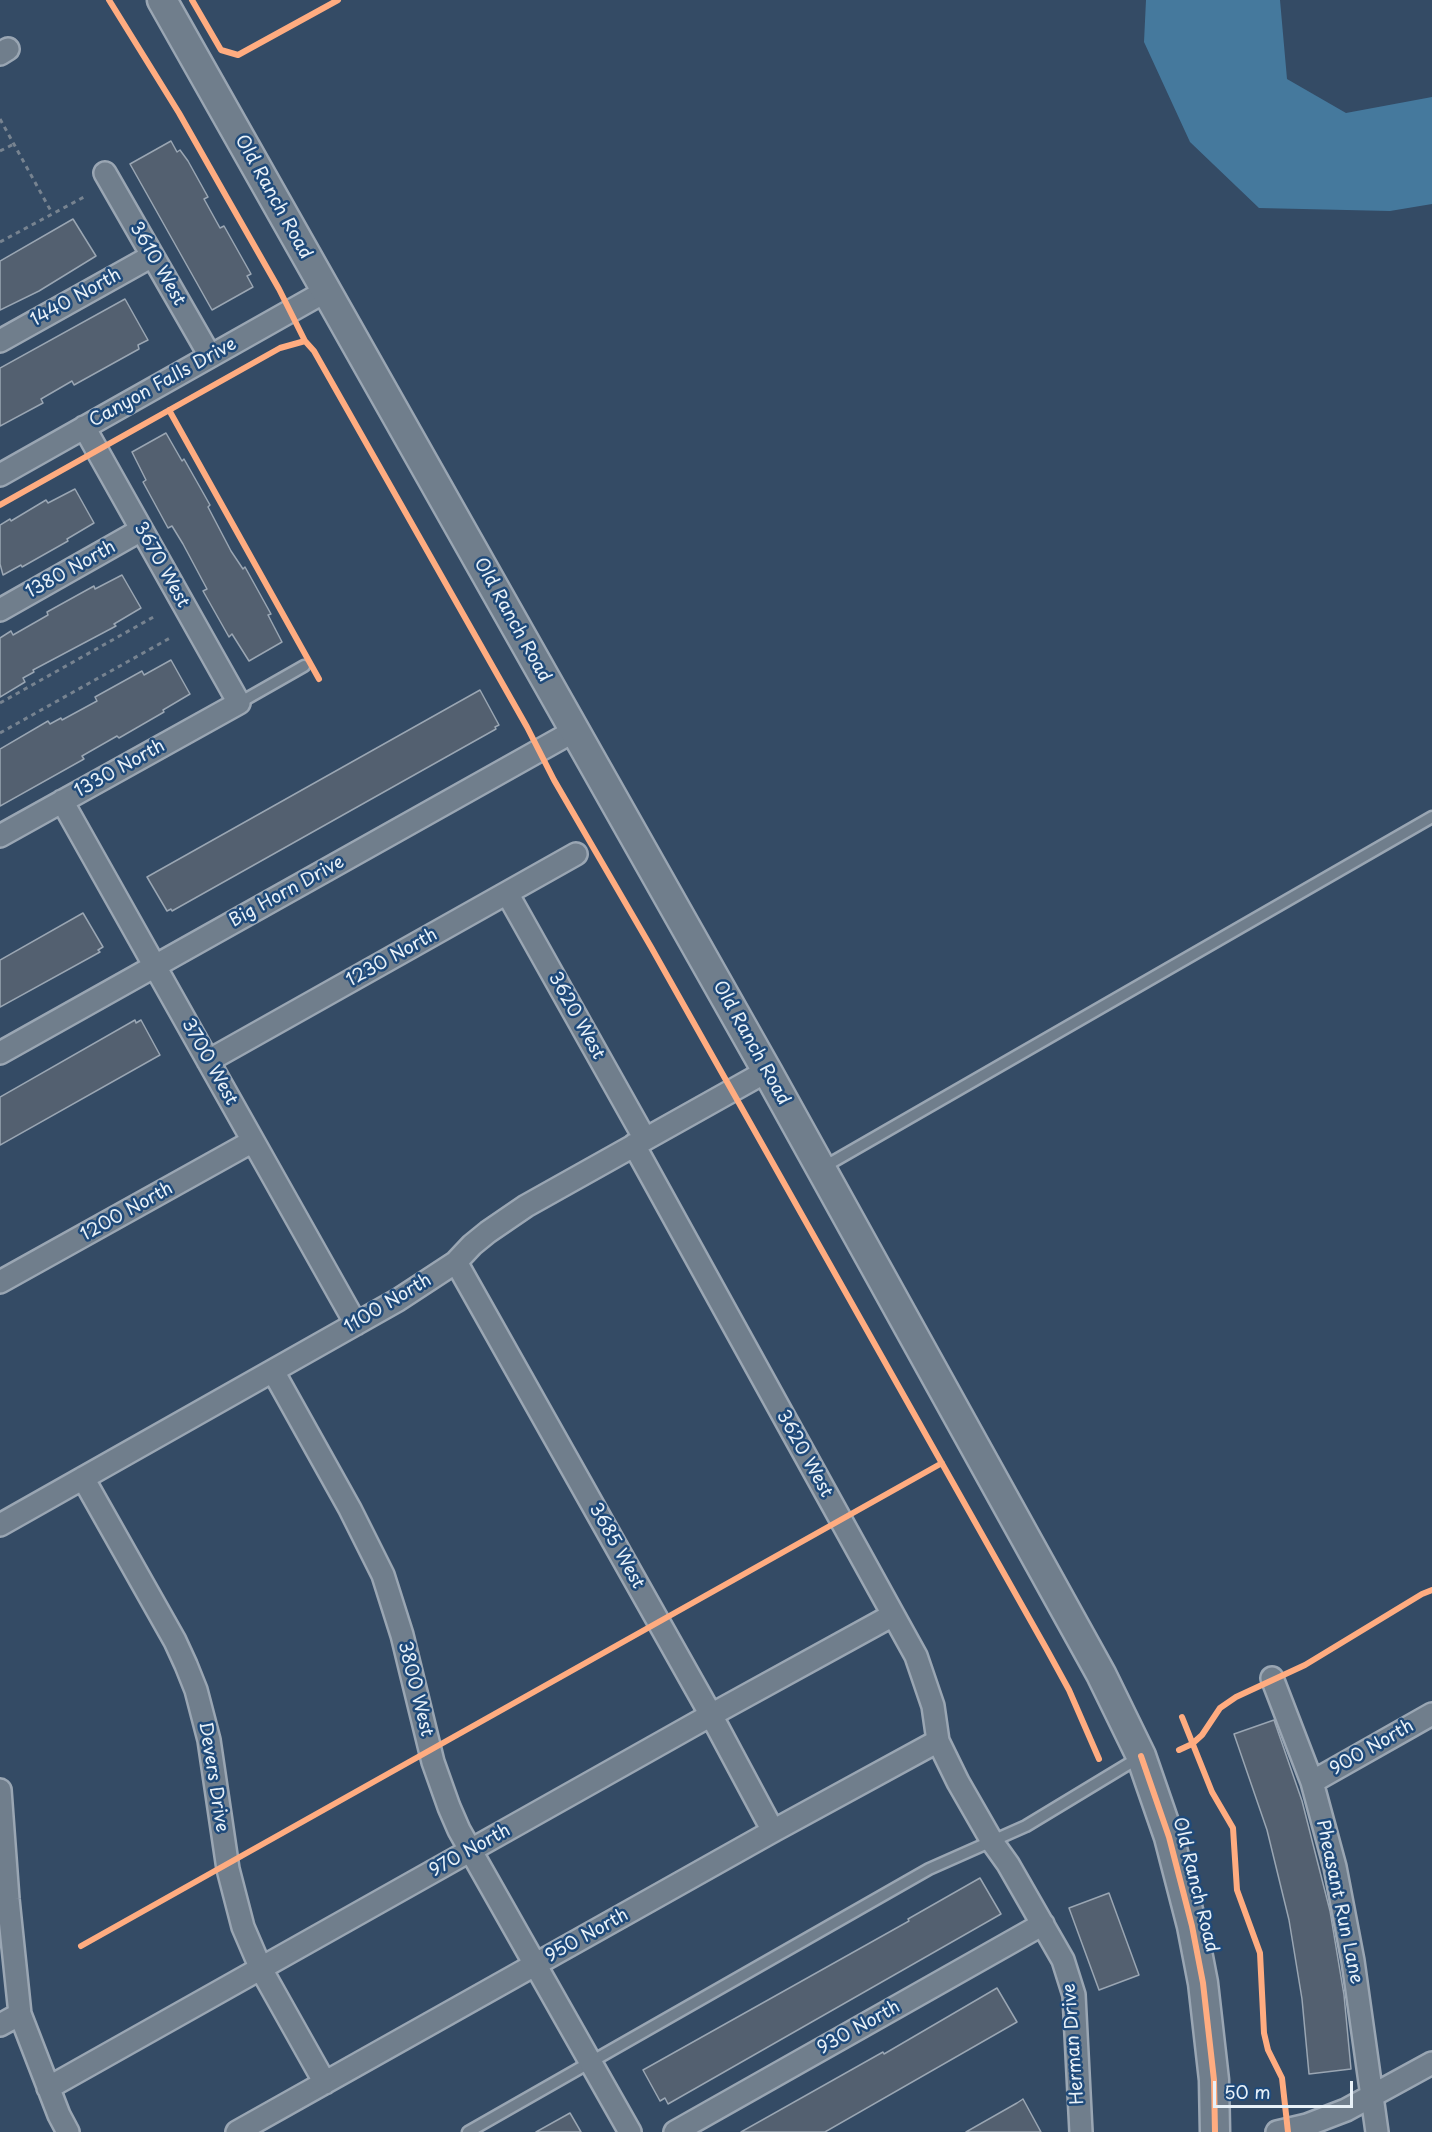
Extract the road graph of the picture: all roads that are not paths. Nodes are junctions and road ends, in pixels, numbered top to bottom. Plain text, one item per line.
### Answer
1 (162, 0) edge
2 (105, 173) dead end
3 (152, 256) junction
4 (326, 291) junction
5 (0, 340) edge
6 (210, 356) junction
7 (84, 428) junction
8 (0, 475) edge
9 (141, 530) junction
10 (0, 610) edge
11 (304, 666) dead end
12 (239, 703) junction
13 (574, 731) junction
14 (62, 801) junction
15 (1432, 818) edge
16 (0, 836) edge
17 (576, 854) dead end
18 (507, 893) junction
19 (155, 966) junction
20 (0, 1053) edge
21 (208, 1061) junction
22 (767, 1071) junction
23 (253, 1141) junction
24 (639, 1142) junction
25 (821, 1168) junction
26 (456, 1262) junction
27 (0, 1282) edge
28 (356, 1324) junction
29 (273, 1371) junction
30 (83, 1478) junction
31 (0, 1525) edge
32 (893, 1615) junction
33 (1272, 1678) dead end
34 (1432, 1714) edge
35 (711, 1715) junction
36 (938, 1742) junction
37 (1141, 1756) junction
38 (1312, 1782) junction
39 (0, 1791) edge
40 (773, 1831) junction
41 (993, 1843) junction
42 (472, 1851) junction
43 (1008, 1864) joint
44 (4, 1900) edge
45 (1043, 1924) junction
46 (536, 1965) junction
47 (261, 1969) junction
48 (20, 2014) junction
49 (0, 2025) edge
50 (591, 2062) junction
51 (1432, 2063) edge
52 (325, 2083) junction
53 (48, 2088) junction
54 (1371, 2097) junction
55 (68, 2132) edge
56 (237, 2132) edge
57 (468, 2132) edge
58 (630, 2132) edge
59 (675, 2132) edge
60 (1081, 2132) edge
61 (1215, 2132) edge
62 (1276, 2132) edge
63 (1377, 2132) edge

1 - 4 street, Old Ranch Road
2 - 3 street, 3610 West
3 - 5 street, 1440 North
3 - 6 street, 3610 West
4 - 6 street, Canyon Falls Drive
4 - 13 street, Old Ranch Road
6 - 7 street, Canyon Falls Drive
7 - 8 street, Canyon Falls Drive
7 - 9 street, 3670 West
9 - 10 street, 1380 North
9 - 12 street, 3670 West
11 - 12 lane
12 - 14 street, 1330 North
13 - 19 street, Big Horn Drive
13 - 22 street, Old Ranch Road
14 - 16 street, 1330 North
14 - 19 street, 3700 West
15 - 25 lane
17 - 18 street, 1230 North
18 - 21 street, 1230 North
18 - 24 street, 3620 West
19 - 20 street, Big Horn Drive
19 - 21 street, 3700 West
21 - 23 street, 3700 West
22 - 24 street, 1100 North
22 - 25 street, Old Ranch Road
23 - 27 street, 1200 North
23 - 28 street, 3700 West
24 - 26 street, 1100 North
24 - 32 street, 3620 West
25 - 37 street, Old Ranch Road
26 - 28 street, 1100 North
26 - 35 street, 3685 West
28 - 29 street, 1100 North
29 - 30 street, 1100 North
29 - 42 street, 3800 West
30 - 31 street, 1100 North
30 - 47 street, Devers Drive
32 - 35 street, 970 North
32 - 36 street, 3620 West
33 - 38 street, Pheasant Run Lane
34 - 38 street, 900 North
35 - 40 street, 3685 West
35 - 42 street, 970 North
36 - 40 street, 950 North
36 - 41 street, 3620 West
37 - 41 lane
37 - 61 street, Old Ranch Road
38 - 54 street, Pheasant Run Lane
39 - 44 street
40 - 46 street, 950 North
41 - 43 street, 3620 West
41 - 50 lane
42 - 46 street, 3800 West
42 - 47 street, 970 North
43 - 45 street, Herman Drive
44 - 48 street
45 - 59 street, 930 North
45 - 60 street, Herman Drive
46 - 50 street, 3800 West
46 - 52 street, 950 North
47 - 52 street, Devers Drive
47 - 53 street, 970 North
48 - 49 street
48 - 53 street
50 - 57 lane
50 - 58 street, 3800 West
51 - 54 street
52 - 56 street, 950 North
53 - 55 street
54 - 62 street
54 - 63 street, Pheasant Run Lane

